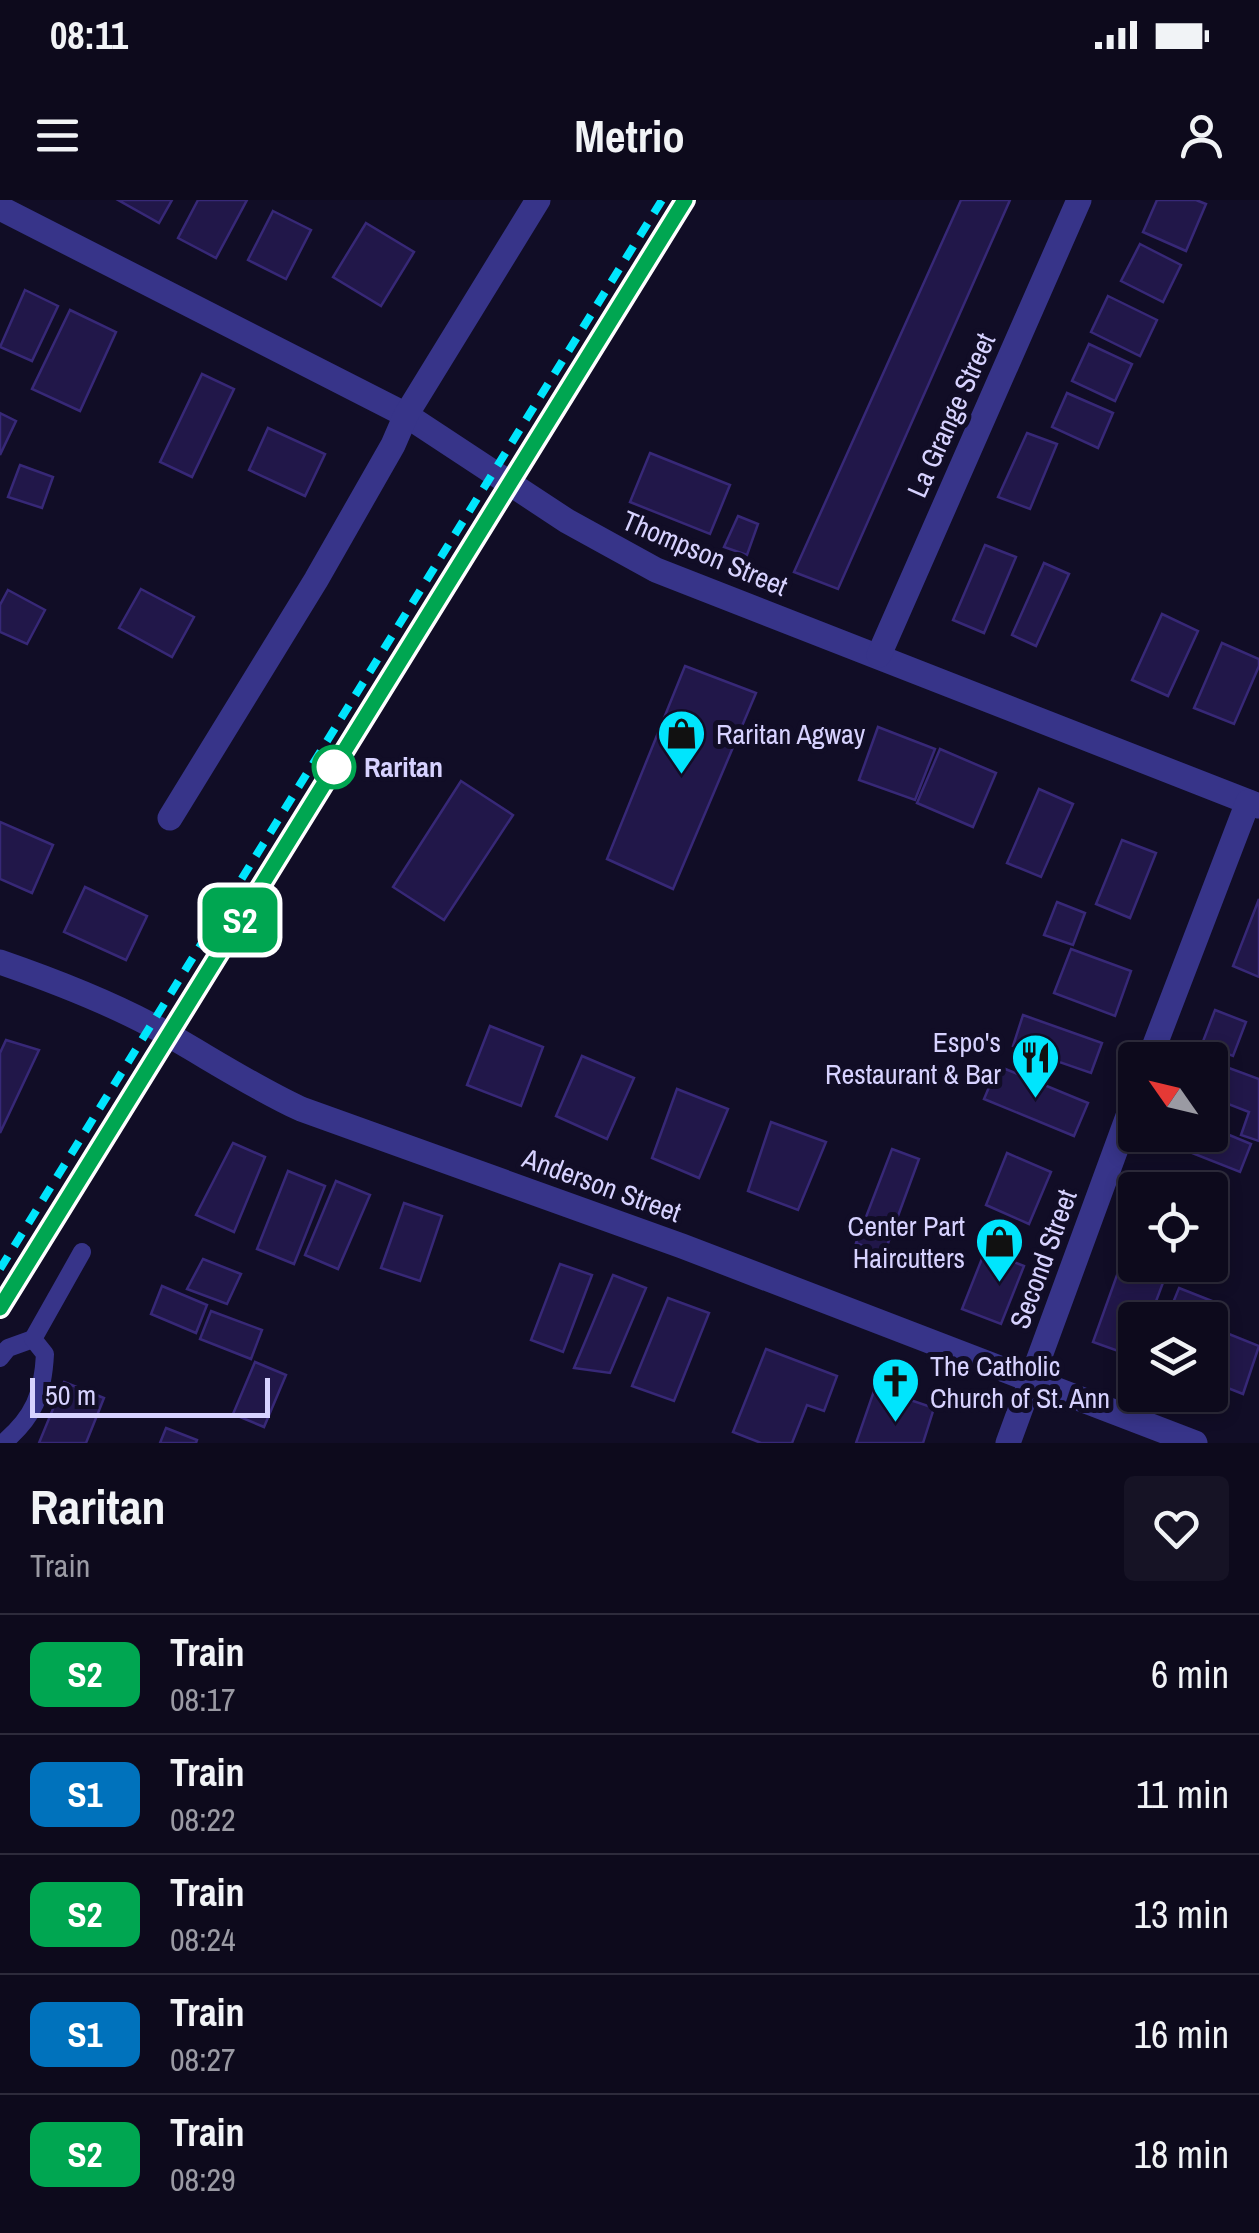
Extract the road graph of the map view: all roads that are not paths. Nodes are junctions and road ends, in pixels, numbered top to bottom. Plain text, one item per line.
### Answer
1 (4, 200) edge
2 (538, 200) edge
3 (1079, 200) edge
4 (0, 207) edge
5 (406, 415) junction
6 (878, 655) junction
7 (1254, 804) edge
8 (170, 818) dead end
9 (0, 962) edge
10 (1156, 1042) edge
11 (1118, 1143) edge
12 (82, 1252) dead end
13 (33, 1339) junction
14 (0, 1358) edge
15 (1030, 1381) junction
16 (3, 1443) edge
17 (1008, 1443) edge
18 (1194, 1443) edge

1 - 4 street
2 - 5 street
3 - 6 street, La Grange Street
4 - 5 street, Thompson Street
5 - 6 street, Thompson Street
5 - 8 street
6 - 7 street, Thompson Street
7 - 10 street
9 - 15 street, Anderson Street
11 - 15 street, Second Street
12 - 13 lane
13 - 14 lane
13 - 16 lane
15 - 17 street, Second Street
15 - 18 street, Anderson Street

